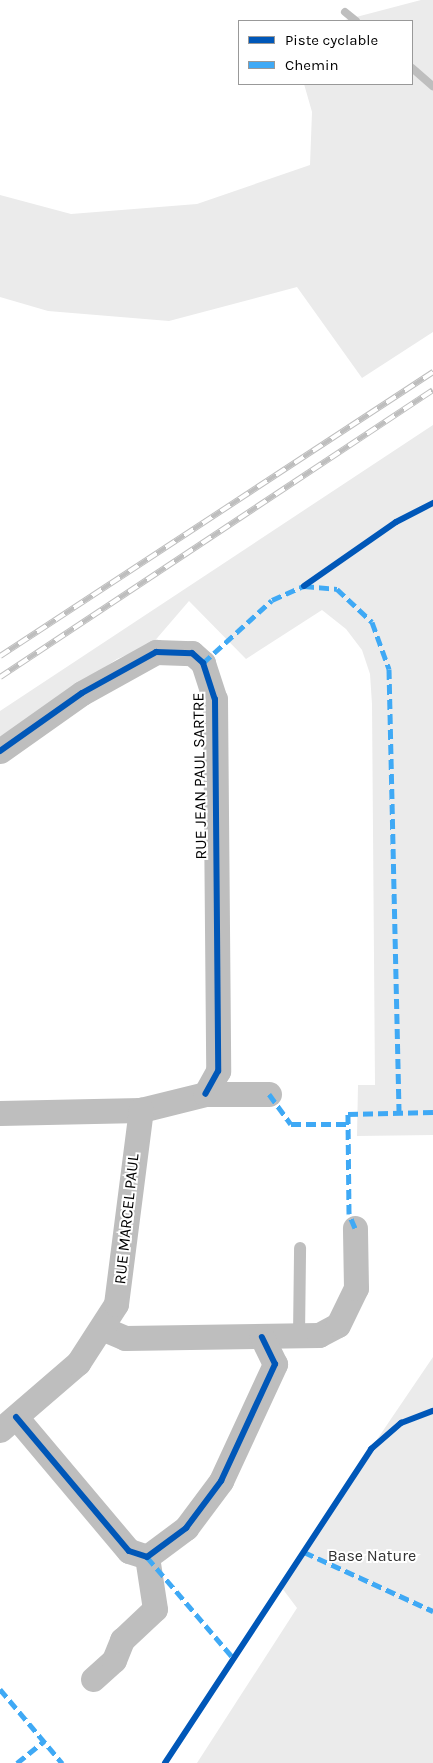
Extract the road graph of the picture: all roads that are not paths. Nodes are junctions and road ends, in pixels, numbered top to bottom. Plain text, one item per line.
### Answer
1 (0, 751) edge
2 (205, 1094) junction
3 (269, 1094) dead end
4 (141, 1110) junction
5 (0, 1113) edge
6 (355, 1228) dead end
7 (300, 1248) dead end
8 (104, 1329) junction
9 (299, 1336) junction
10 (262, 1337) junction
11 (8, 1424) edge
12 (147, 1557) junction
13 (93, 1679) dead end

1 - 2 street, RUE JEAN PAUL SARTRE
2 - 3 street
2 - 4 street
4 - 5 street
4 - 8 street, RUE MARCEL PAUL
6 - 9 street
7 - 9 lane
8 - 10 street
8 - 11 street, RUE MARCEL PAUL
9 - 10 street
10 - 12 street
11 - 12 street
12 - 13 street

